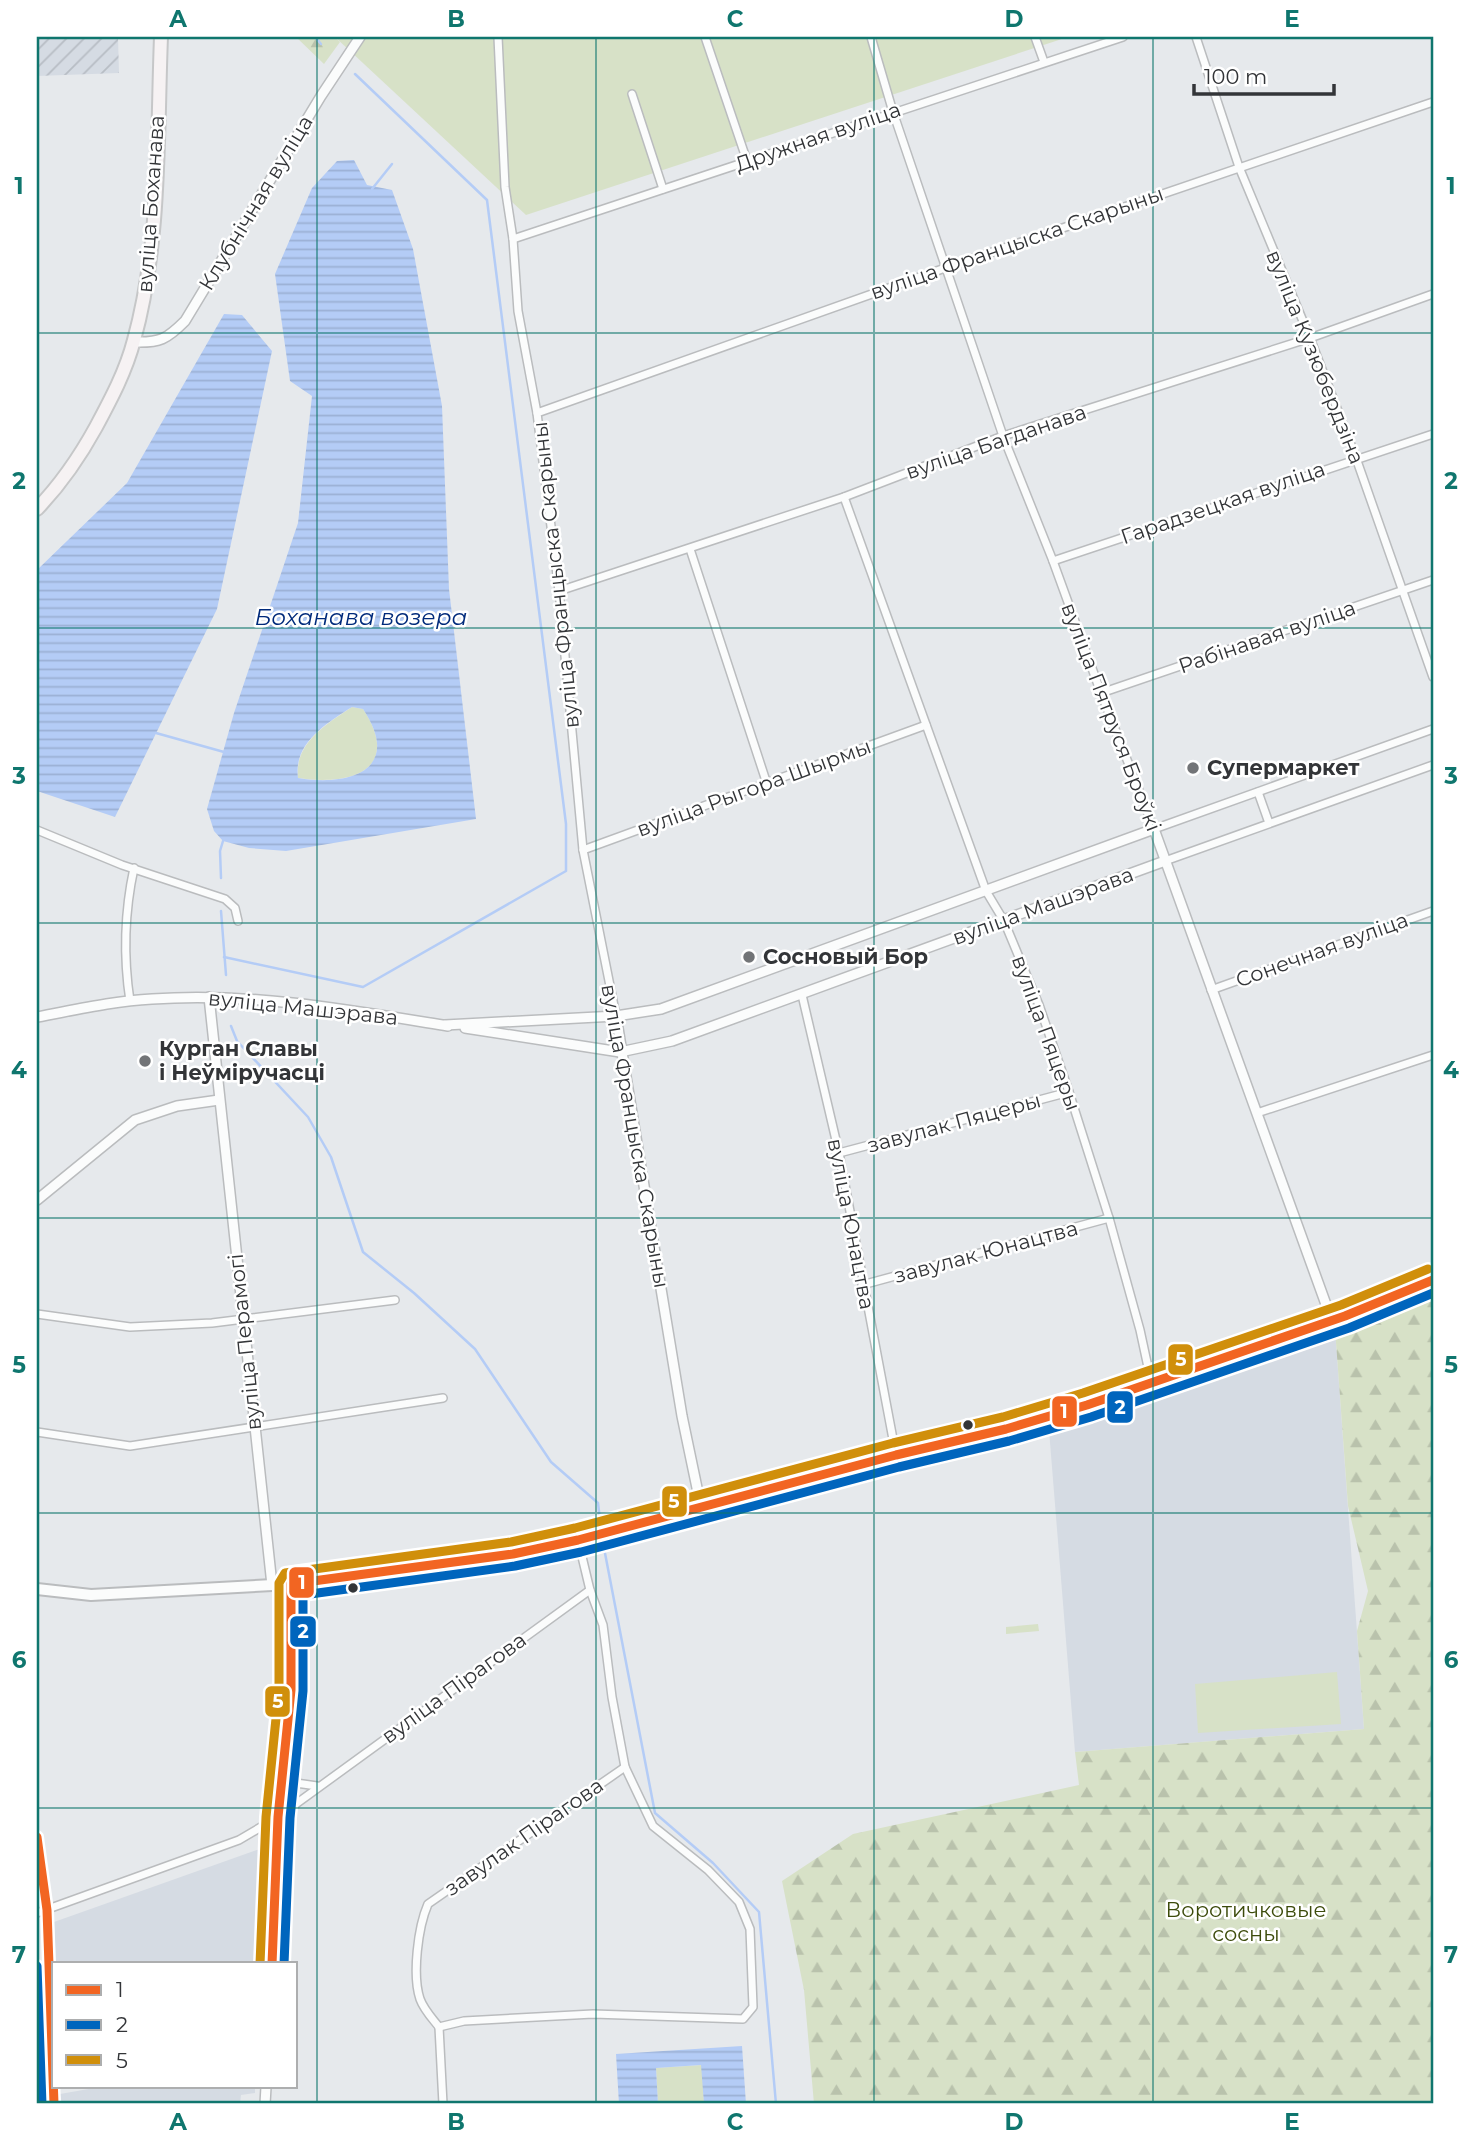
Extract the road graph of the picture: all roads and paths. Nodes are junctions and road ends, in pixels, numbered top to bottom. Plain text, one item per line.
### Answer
1 (161, 37) edge
2 (360, 37) edge
3 (498, 37) edge
4 (705, 37) edge
5 (871, 37) edge
6 (1035, 37) edge
7 (1123, 37) edge
8 (1196, 37) edge
9 (1044, 62) junction
10 (632, 94) dead end
11 (1433, 102) edge
12 (893, 112) junction
13 (747, 161) junction
14 (1239, 167) junction
15 (663, 189) junction
16 (513, 239) junction
17 (945, 268) junction
18 (1433, 294) edge
19 (1310, 338) junction
20 (134, 342) junction
21 (537, 413) junction
22 (1433, 434) edge
23 (1003, 436) junction
24 (1356, 458) junction
25 (844, 497) junction
26 (37, 509) edge
27 (690, 549) junction
28 (1054, 561) junction
29 (1433, 580) edge
30 (559, 591) junction
31 (1403, 591) junction
32 (1433, 677) edge
33 (1101, 693) junction
34 (926, 726) junction
35 (1433, 729) edge
36 (1433, 765) edge
37 (767, 784) junction
38 (1258, 792) junction
39 (1269, 823) junction
40 (1154, 829) junction
41 (37, 831) edge
42 (583, 850) junction
43 (1165, 861) junction
44 (134, 868) junction
45 (986, 891) junction
46 (1433, 911) edge
47 (238, 921) dead end
48 (1004, 921) junction
49 (1211, 990) junction
50 (802, 995) junction
51 (209, 997) junction
52 (130, 1001) junction
53 (616, 1016) junction
54 (37, 1017) edge
55 (445, 1025) junction
56 (621, 1052) junction
57 (1433, 1055) edge
58 (1069, 1092) junction
59 (219, 1100) junction
60 (1257, 1113) junction
61 (839, 1153) junction
62 (37, 1200) edge
63 (1109, 1219) junction
64 (1433, 1280) edge
65 (862, 1285) junction
66 (395, 1300) dead end
67 (37, 1314) edge
68 (243, 1320) junction
69 (1332, 1321) junction
70 (1151, 1381) junction
71 (443, 1398) dead end
72 (255, 1429) junction
73 (37, 1432) edge
74 (896, 1455) junction
75 (701, 1507) junction
76 (578, 1540) junction
77 (291, 1584) junction
78 (272, 1585) junction
79 (37, 1589) edge
80 (590, 1590) junction
81 (625, 1767) junction
82 (282, 1772) junction
83 (317, 1786) junction
84 (278, 1817) junction
85 (37, 1837) edge
86 (47, 1910) junction
87 (37, 1913) edge
88 (272, 1962) edge
89 (439, 2027) junction
90 (52, 2049) edge
91 (443, 2104) edge

1 - 20 main road, вуліца Боханава
2 - 20 street, Клубнічная вуліца
3 - 16 street
4 - 13 street
5 - 12 street, вуліца Пятруся Броўкі
6 - 9 street
7 - 9 street, Дружная вуліца
8 - 14 street, вуліца Кузюбердзіна
9 - 12 street, Дружная вуліца
10 - 15 street
11 - 14 street, вуліца Францыска Скарыны
12 - 13 street, Дружная вуліца
12 - 17 street, вуліца Пятруся Броўкі
13 - 15 street, Дружная вуліца
14 - 17 street, вуліца Францыска Скарыны
14 - 19 street, вуліца Кузюбердзіна
15 - 16 street, Дружная вуліца
16 - 21 street
17 - 21 street, вуліца Францыска Скарыны
17 - 23 street, вуліца Пятруся Броўкі
18 - 19 street, вуліца Багданава
19 - 23 street, вуліца Багданава
19 - 24 street, вуліца Кузюбердзіна
20 - 26 main road, вуліца Боханава
21 - 30 street, вуліца Францыска Скарыны
22 - 24 street, Гарадзецкая вуліца
23 - 25 street, вуліца Багданава
23 - 28 street, вуліца Пятруся Броўкі
24 - 28 street, Гарадзецкая вуліца
24 - 31 street, вуліца Кузюбердзіна
25 - 27 street, вуліца Багданава
25 - 34 street, вуліца Пяцеры
27 - 30 street, вуліца Багданава
27 - 37 street
28 - 33 street, вуліца Пятруся Броўкі
29 - 31 street, Рабінавая вуліца
30 - 42 street, вуліца Францыска Скарыны
31 - 32 street, вуліца Кузюбердзіна
31 - 33 street, Рабінавая вуліца
33 - 40 street, вуліца Пятруся Броўкі
34 - 37 street, вуліца Рыгора Шырмы
34 - 45 street, вуліца Пяцеры
35 - 38 street, вуліца Машэрава
36 - 39 street, вуліца Машэрава
37 - 42 street, вуліца Рыгора Шырмы
38 - 39 street
38 - 40 street, вуліца Машэрава
39 - 43 street, вуліца Машэрава
40 - 43 street, вуліца Пятруся Броўкі
40 - 45 street, вуліца Машэрава
41 - 44 street
42 - 53 street, вуліца Францыска Скарыны
43 - 48 street, вуліца Машэрава
43 - 49 street, вуліца Пятруся Броўкі
44 - 47 street
44 - 52 street
45 - 48 street, вуліца Пяцеры
45 - 53 street, вуліца Машэрава
46 - 49 street, Сонечная вуліца
48 - 50 street, вуліца Машэрава
48 - 58 street, вуліца Пяцеры
49 - 60 street, вуліца Пятруся Броўкі
50 - 56 street, вуліца Машэрава
50 - 61 street, вуліца Юнацтва
51 - 52 street, вуліца Машэрава
51 - 55 street, вуліца Машэрава
51 - 59 street, вуліца Перамогі
52 - 54 street, вуліца Машэрава
53 - 55 street, вуліца Машэрава
53 - 56 street, вуліца Францыска Скарыны
55 - 56 street, вуліца Машэрава
56 - 75 street, вуліца Францыска Скарыны
57 - 60 street
58 - 61 street, завулак Пяцеры
58 - 63 street, вуліца Пяцеры
59 - 62 street
59 - 68 street, вуліца Перамогі
60 - 69 street, вуліца Пятруся Броўкі
61 - 65 street, вуліца Юнацтва
63 - 65 street, завулак Юнацтва
63 - 70 street, вуліца Пяцеры
64 - 69 main road
65 - 74 street, вуліца Юнацтва
66 - 68 street
67 - 68 street
68 - 72 street, вуліца Перамогі
69 - 70 main road
70 - 74 main road
71 - 72 street
72 - 73 street
72 - 78 street, вуліца Перамогі
74 - 75 main road
75 - 76 main road
76 - 77 main road
76 - 80 street
77 - 78 main road
77 - 82 street
78 - 79 main road
80 - 81 street
80 - 83 street, вуліца Пірагова
81 - 89 street, завулак Пірагова
81 - 89 street
82 - 83 street
82 - 84 street
83 - 84 street, вуліца Пірагова
84 - 86 street, вуліца Пірагова
84 - 88 street
85 - 86 street
86 - 87 street, вуліца Пірагова
86 - 90 street
89 - 91 street

